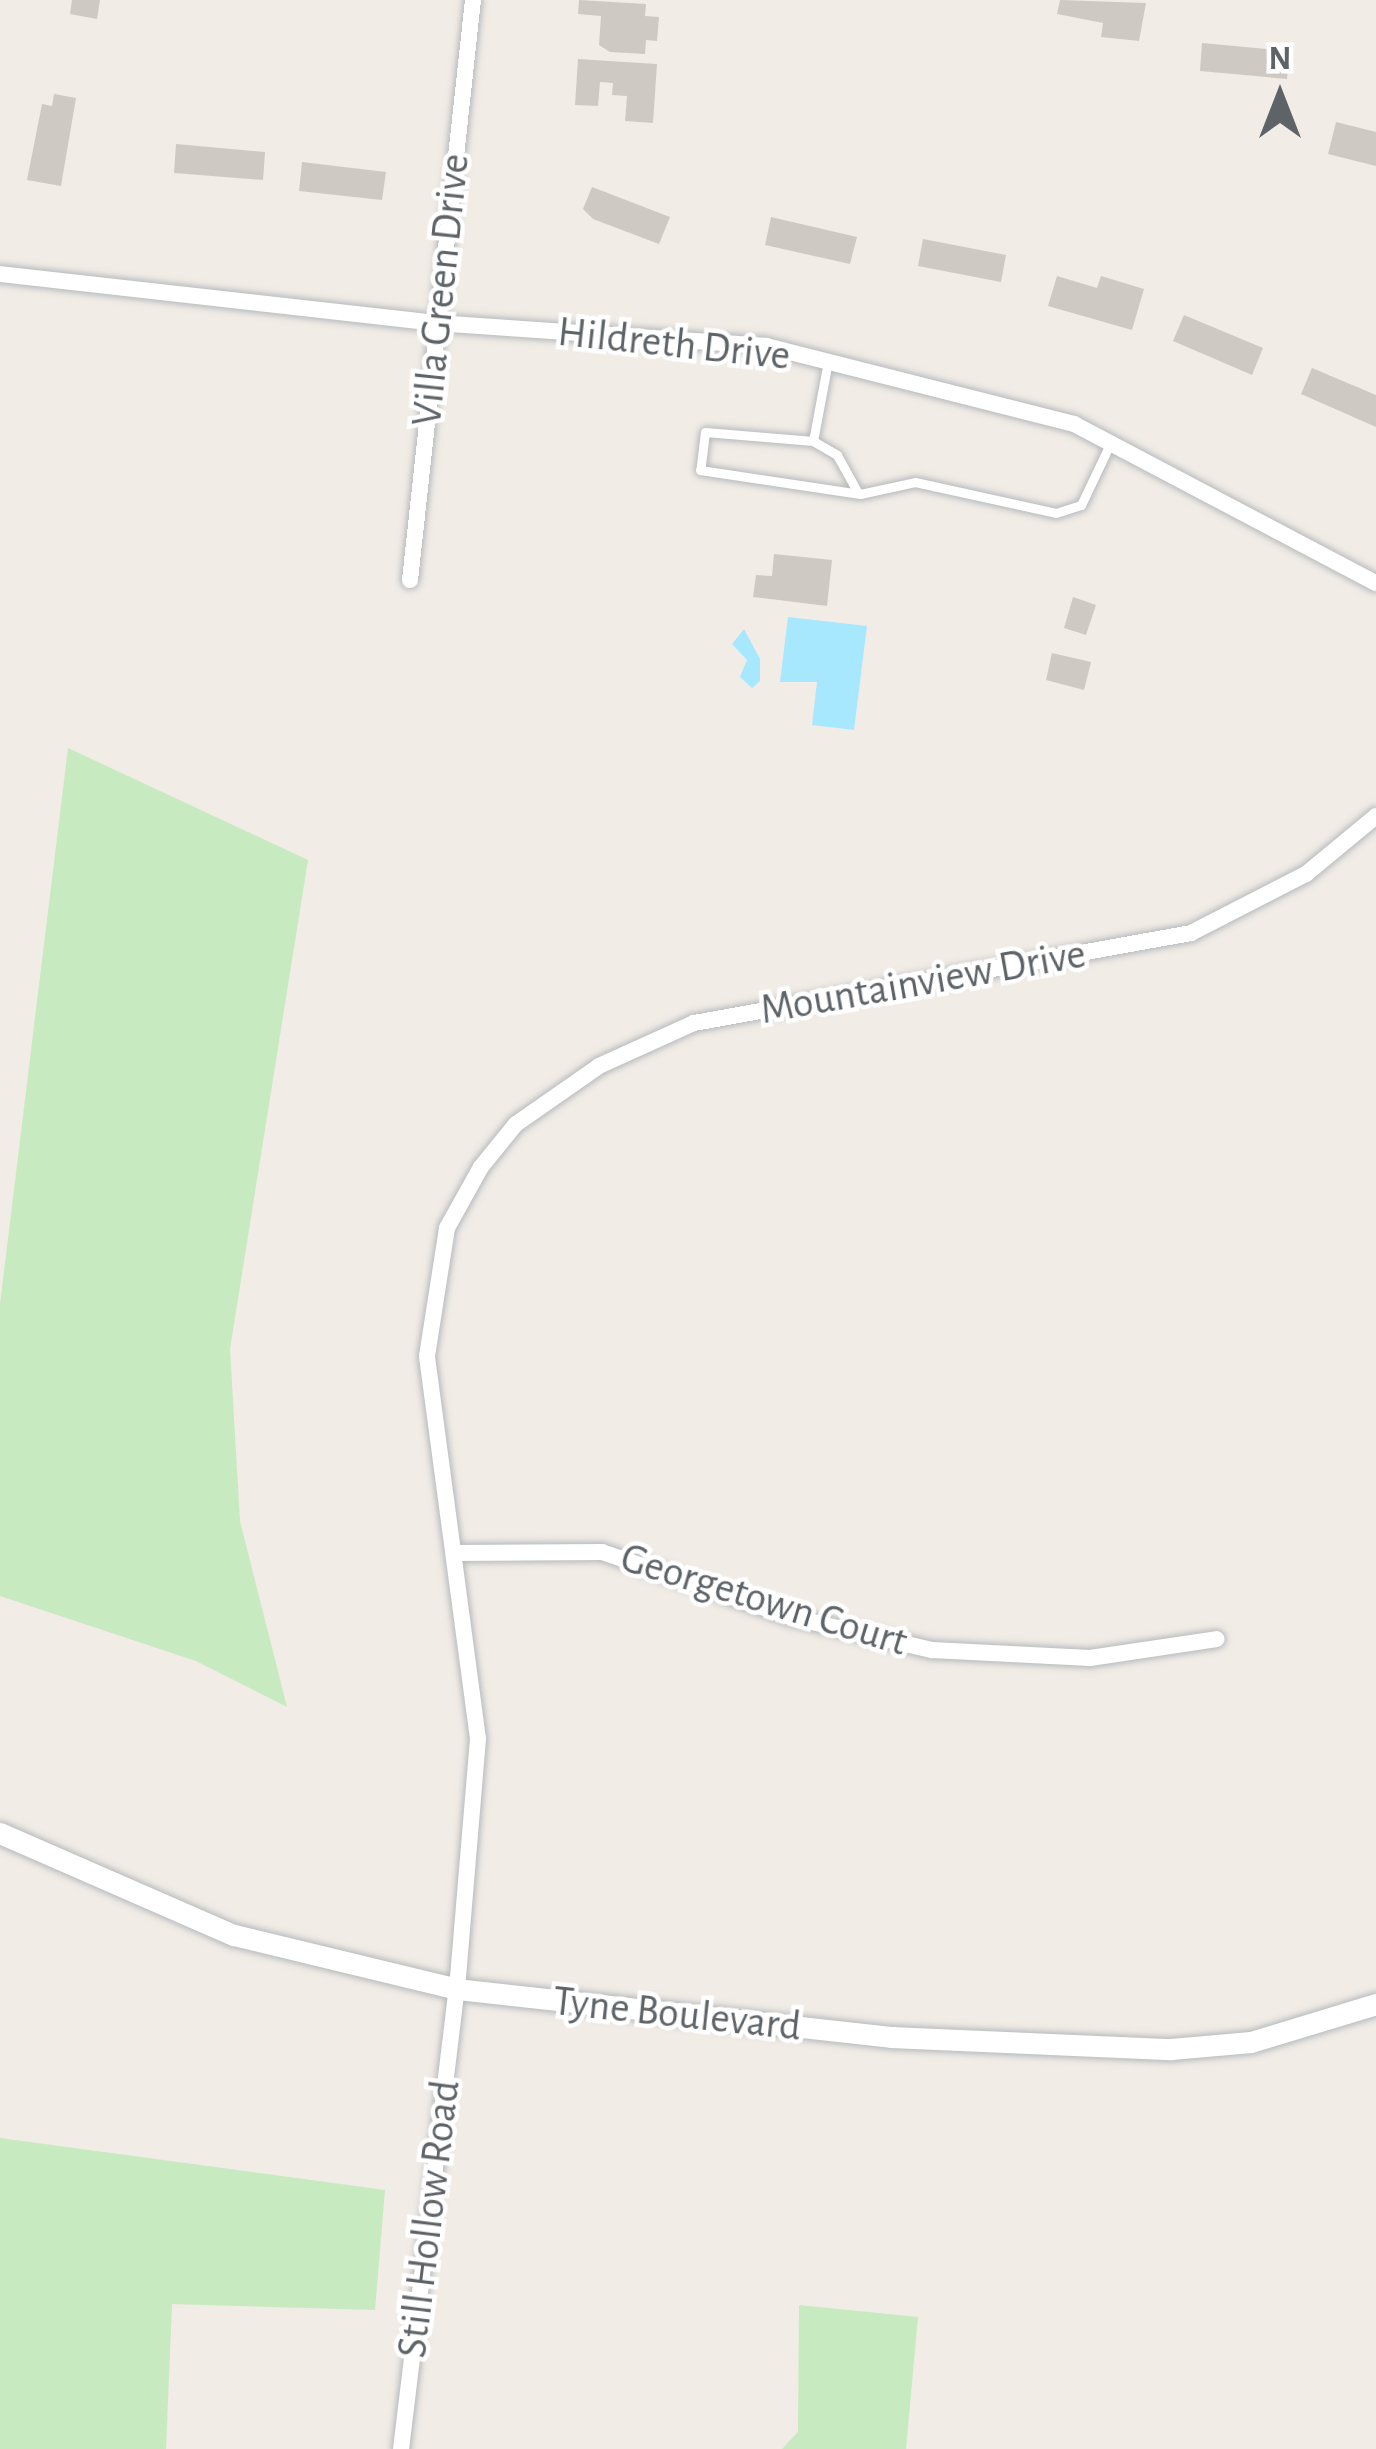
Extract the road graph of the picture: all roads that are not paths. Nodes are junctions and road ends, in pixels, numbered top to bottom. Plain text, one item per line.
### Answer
1 (473, 0) edge
2 (0, 274) edge
3 (437, 323) junction
4 (828, 361) junction
5 (813, 441) junction
6 (1110, 443) junction
7 (860, 494) junction
8 (410, 580) dead end
9 (1376, 583) edge
10 (1376, 816) edge
11 (454, 1552) junction
12 (1217, 1639) dead end
13 (0, 1833) edge
14 (457, 1989) junction
15 (1376, 2004) edge
16 (400, 2449) edge

1 - 3 street, Villa Green Drive
2 - 3 street, Hildreth Drive
3 - 4 street, Hildreth Drive
3 - 8 street, Villa Green Drive
4 - 5 lane
4 - 6 street, Hildreth Drive
5 - 7 lane
5 - 7 lane
6 - 7 lane
6 - 9 street, Hildreth Drive
10 - 11 street, Mountainview Drive
11 - 12 street, Georgetown Court
11 - 14 street
13 - 14 street, Tyne Boulevard
14 - 15 street, Tyne Boulevard
14 - 16 street, Still Hollow Road

